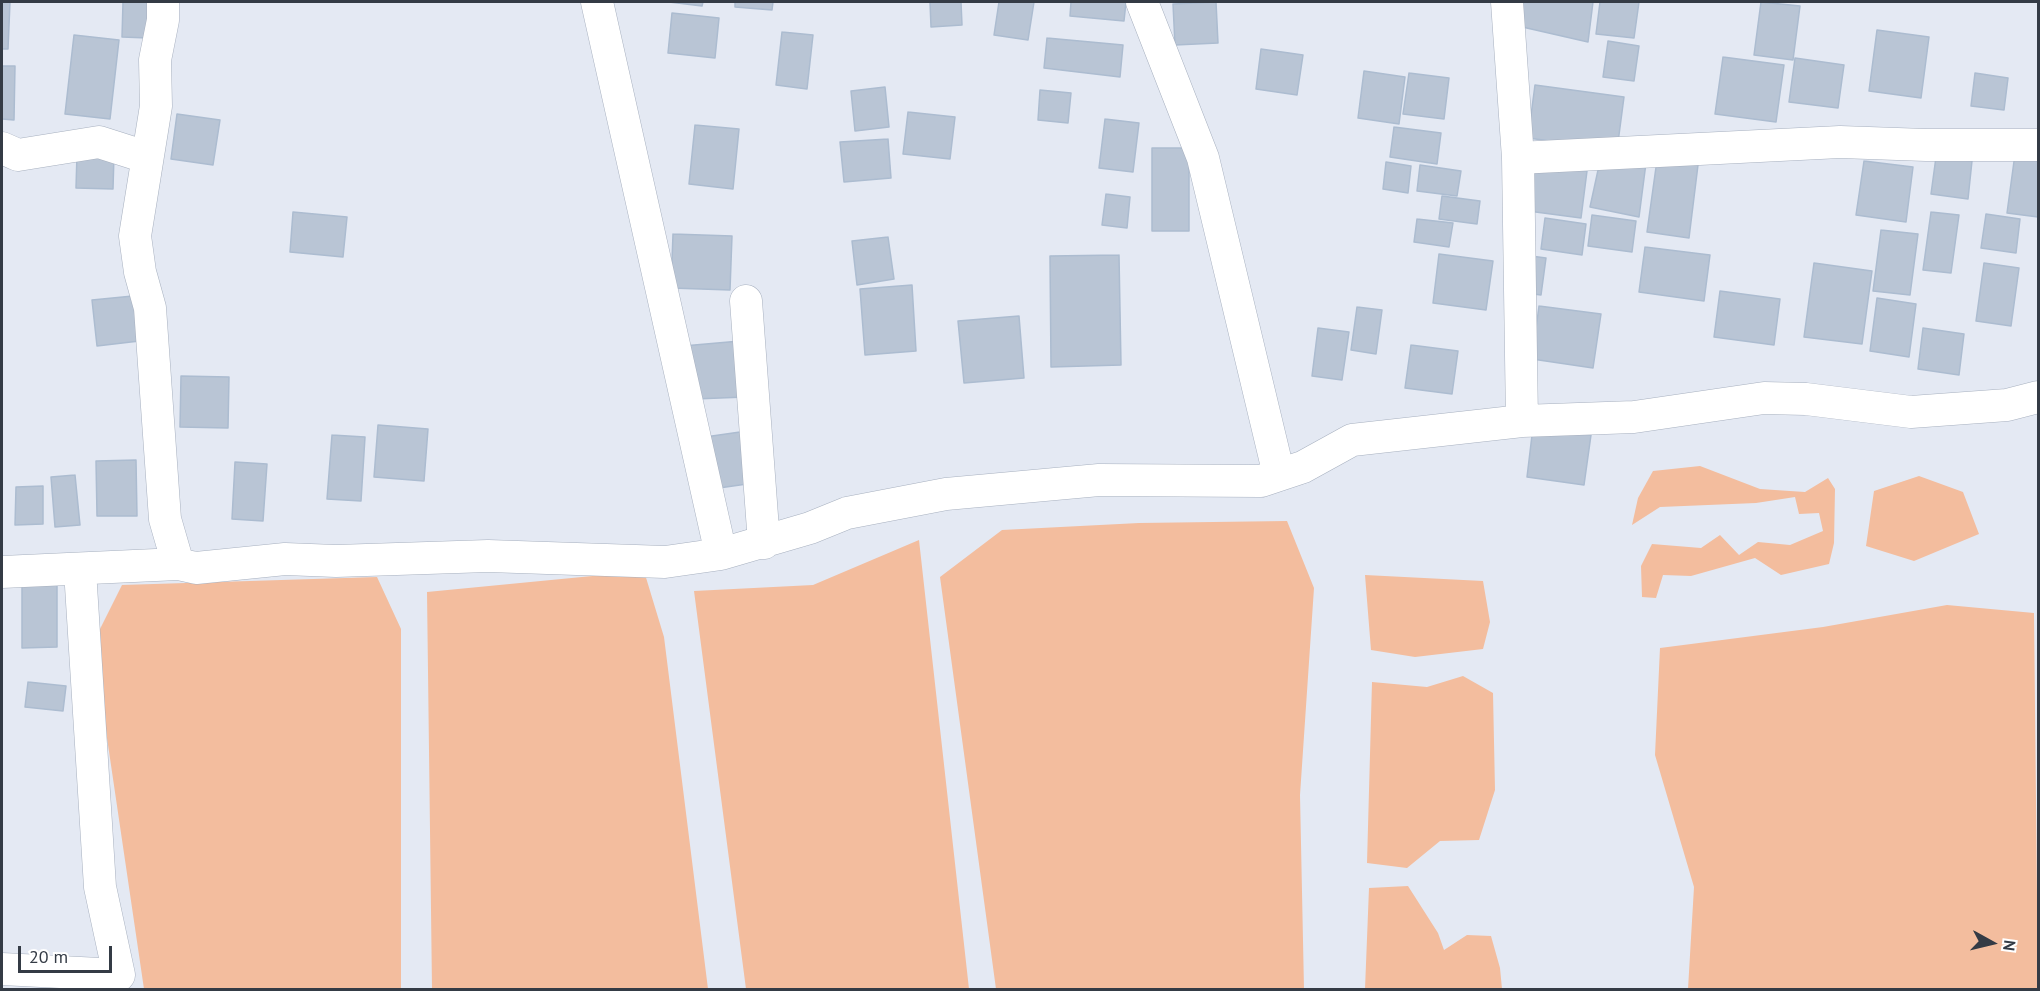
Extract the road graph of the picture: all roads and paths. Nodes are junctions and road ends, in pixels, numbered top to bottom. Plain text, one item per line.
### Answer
1 (163, 2) edge
2 (597, 2) edge
3 (1142, 2) edge
4 (1507, 2) edge
5 (2038, 145) edge
6 (2, 148) edge
7 (146, 157) junction
8 (1518, 158) junction
9 (746, 301) dead end
10 (2038, 398) edge
11 (1522, 421) junction
12 (1279, 475) junction
13 (764, 543) junction
14 (721, 554) junction
15 (178, 564) junction
16 (80, 570) junction
17 (2, 572) edge
18 (2, 969) edge

1 - 7 street
2 - 14 street
3 - 12 street
4 - 8 street
5 - 8 street
6 - 7 street
7 - 15 street
8 - 11 street
9 - 13 street
10 - 11 street
11 - 12 street
12 - 13 street
13 - 14 street
14 - 15 street
15 - 16 street
16 - 17 street
16 - 18 street

